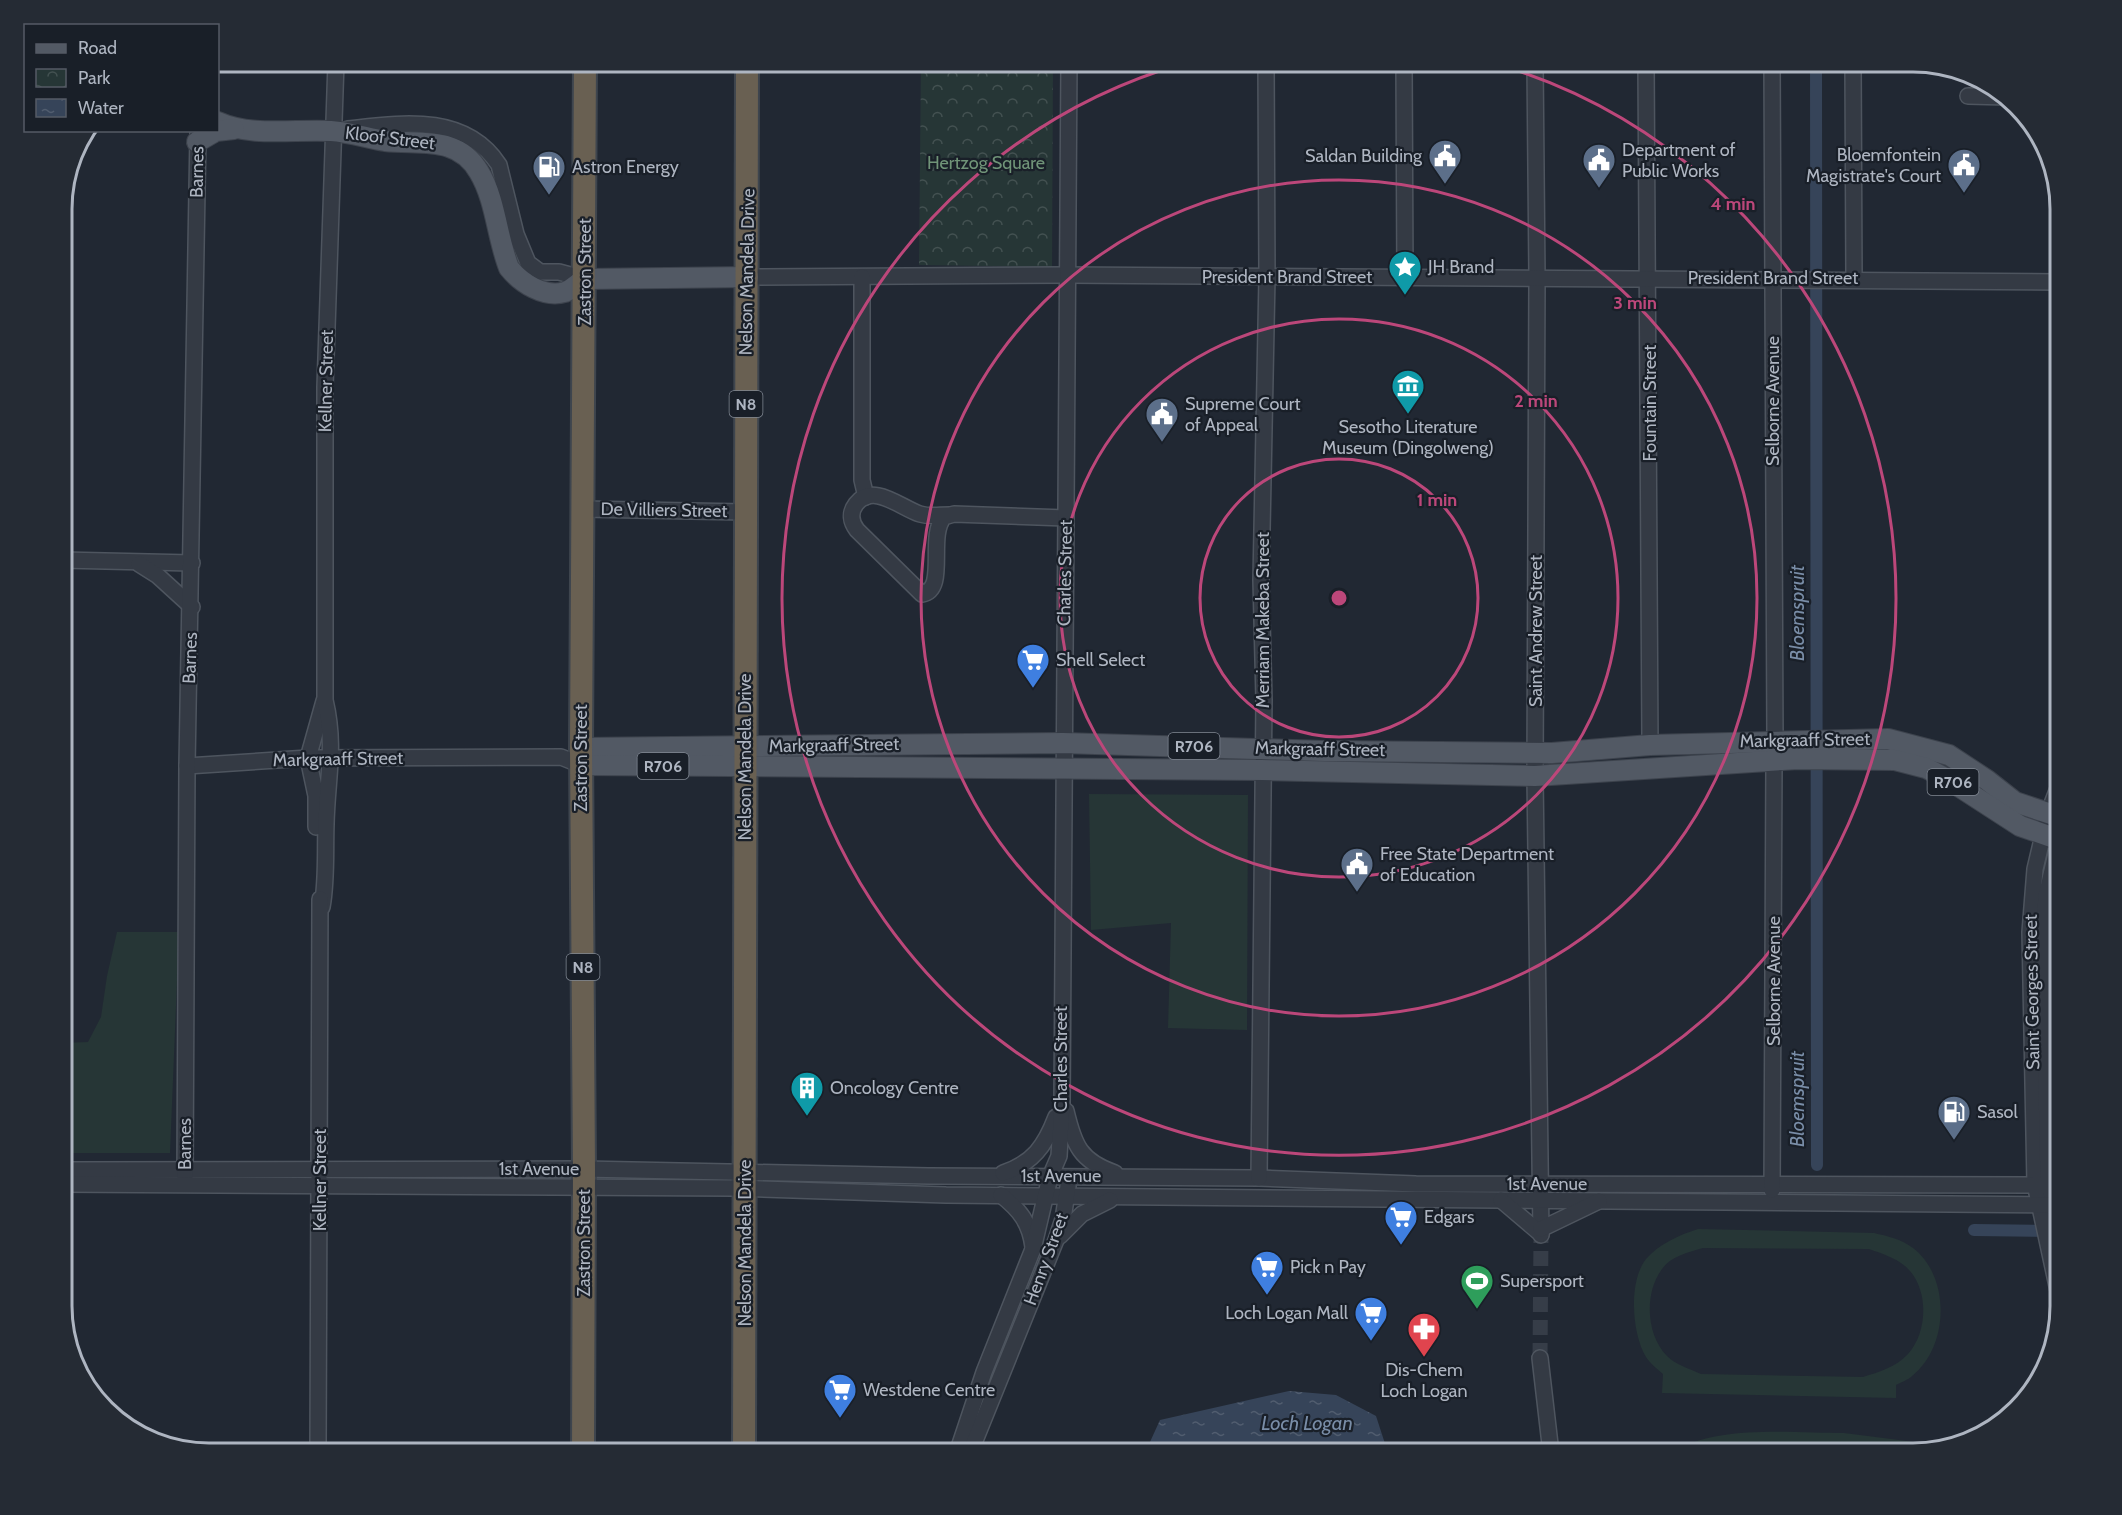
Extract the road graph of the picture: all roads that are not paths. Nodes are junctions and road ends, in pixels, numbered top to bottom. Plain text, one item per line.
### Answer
1 (336, 72) edge
2 (585, 72) edge
3 (747, 72) edge
4 (1069, 72) edge
5 (1266, 72) edge
6 (1404, 72) edge
7 (1535, 72) edge
8 (1646, 72) edge
9 (1772, 72) edge
10 (1853, 72) edge
11 (335, 92) junction
12 (1968, 96) dead end
13 (1991, 97) edge
14 (226, 126) edge
15 (382, 126) junction
16 (333, 131) junction
17 (198, 136) edge
18 (1067, 275) junction
19 (748, 277) junction
20 (862, 277) junction
21 (1267, 277) junction
22 (1405, 277) junction
23 (1537, 277) junction
24 (1649, 278) junction
25 (1780, 278) junction
26 (585, 279) junction
27 (1854, 279) junction
28 (2050, 282) edge
29 (866, 497) junction
30 (583, 509) junction
31 (745, 512) junction
32 (949, 515) junction
33 (1066, 518) junction
34 (72, 561) edge
35 (192, 563) junction
36 (139, 564) junction
37 (192, 607) junction
38 (325, 700) junction
39 (1775, 740) junction
40 (1063, 743) junction
41 (1650, 745) junction
42 (1262, 748) junction
43 (1851, 748) junction
44 (1799, 749) junction
45 (1536, 753) junction
46 (574, 756) junction
47 (744, 757) junction
48 (308, 758) junction
49 (332, 758) junction
50 (1774, 760) junction
51 (187, 766) junction
52 (1659, 766) junction
53 (1063, 769) junction
54 (1262, 770) junction
55 (1535, 776) junction
56 (2050, 815) edge
57 (2050, 836) edge
58 (2050, 851) edge
59 (322, 907) junction
60 (1061, 1097) junction
61 (1059, 1156) junction
62 (320, 1169) junction
63 (72, 1171) edge
64 (991, 1176) junction
65 (1126, 1176) junction
66 (1050, 1177) junction
67 (1068, 1177) junction
68 (185, 1178) junction
69 (1259, 1178) junction
70 (584, 1179) junction
71 (745, 1180) junction
72 (1773, 1182) junction
73 (72, 1184) edge
74 (1540, 1184) junction
75 (2048, 1184) edge
76 (320, 1185) junction
77 (1001, 1195) junction
78 (1046, 1196) junction
79 (1067, 1196) junction
80 (1121, 1197) junction
81 (1501, 1200) junction
82 (1540, 1200) junction
83 (1599, 1201) junction
84 (1771, 1202) junction
85 (2038, 1204) junction
86 (2050, 1204) edge
87 (1541, 1233) junction
88 (1056, 1240) junction
89 (1033, 1249) junction
90 (2050, 1261) edge
91 (1540, 1358) tunnel mouth
92 (318, 1443) edge
93 (583, 1443) edge
94 (744, 1443) edge
95 (961, 1443) edge
96 (974, 1443) edge
97 (1550, 1443) edge

1 - 11 street, Kellner Street
2 - 26 highway, Zastron Street / N8
3 - 19 highway, Nelson Mandela Drive / N8
4 - 18 street, Charles Street
5 - 21 street, Merriam Makeba Street
6 - 22 street
7 - 23 street, Saint Andrew Street
8 - 24 street, Fountain Street
9 - 25 street, Selborne Avenue
10 - 27 street
11 - 15 street
11 - 16 street, Kellner Street
12 - 13 street
14 - 16 main road
15 - 16 street, Kloof Street
15 - 26 street, Kloof Street
16 - 26 main road, Kloof Street
16 - 38 street, Kellner Street
17 - 35 street, Barnes
18 - 20 street, President Brand Street
18 - 21 street, President Brand Street
18 - 33 street, Charles Street
19 - 20 street, President Brand Street
19 - 26 main road, President Brand Street
19 - 31 highway, Nelson Mandela Drive / N8
20 - 29 street
21 - 22 street, President Brand Street
21 - 42 street, Merriam Makeba Street
22 - 23 street, President Brand Street
23 - 24 street, President Brand Street
23 - 45 street, Saint Andrew Street
24 - 25 street, President Brand Street
24 - 41 street, Fountain Street
25 - 27 street, President Brand Street
25 - 39 street, Selborne Avenue
26 - 30 highway, Zastron Street / N8
27 - 28 street, President Brand Street
29 - 32 street
29 - 32 street
30 - 31 street, De Villiers Street
30 - 46 highway, Zastron Street / N8
31 - 47 highway, Nelson Mandela Drive / N8
32 - 33 street
33 - 40 street, Charles Street
34 - 36 street
35 - 36 street
35 - 37 street, Barnes
36 - 37 street
37 - 51 street, Barnes
38 - 48 street, Kellner Street
38 - 49 street, Kellner Street
39 - 41 main road, Markgraaff Street / R706
39 - 44 main road, Markgraaff Street / R706
40 - 42 main road, Markgraaff Street / R706
40 - 47 main road, Markgraaff Street / R706
40 - 53 street, Charles Street
41 - 45 main road, Markgraaff Street / R706
41 - 52 main road
42 - 45 main road, Markgraaff Street / R706
42 - 54 street, Merriam Makeba Street
43 - 44 main road, Markgraaff Street / R706
43 - 56 main road, Markgraaff Street / R706
43 - 57 main road, Markgraaff Street / R706
44 - 50 main road, Markgraaff Street / R706
45 - 55 street, Saint Andrew Street
46 - 47 main road, Markgraaff Street / R706
46 - 49 street, Markgraaff Street
46 - 70 highway, Zastron Street / N8
47 - 53 main road, Markgraaff Street / R706
47 - 71 highway, Nelson Mandela Drive / N8
48 - 49 street, Markgraaff Street
48 - 51 street, Markgraaff Street
48 - 59 street, Kellner Street
49 - 59 street, Kellner Street
50 - 52 main road, Markgraaff Street / R706
50 - 72 street, Selborne Avenue
51 - 68 street, Barnes
52 - 55 main road, Markgraaff Street / R706
53 - 54 main road, Markgraaff Street / R706
53 - 60 street, Charles Street
54 - 55 main road, Markgraaff Street / R706
54 - 69 street, Merriam Makeba Street
55 - 74 street, Saint Andrew Street
58 - 75 street, Saint Georges Street
59 - 62 street, Kellner Street
60 - 61 street, Charles Street
60 - 64 street
60 - 65 street
61 - 66 street, Henry Street
61 - 67 street, Henry Street
62 - 68 street, 1st Avenue
62 - 70 street, 1st Avenue
62 - 76 street, Kellner Street
63 - 68 street, 1st Avenue
64 - 66 street, 1st Avenue
64 - 71 street, 1st Avenue
65 - 67 street, 1st Avenue
65 - 69 street, 1st Avenue
66 - 67 street, 1st Avenue
66 - 78 street, Henry Street
67 - 79 street, Henry Street
68 - 73 street, 1st Avenue
68 - 76 street, 1st Avenue
69 - 74 street, 1st Avenue
70 - 71 street, 1st Avenue
70 - 76 street, 1st Avenue
70 - 93 highway, Zastron Street / N8
71 - 77 street, 1st Avenue
71 - 94 highway, Nelson Mandela Drive / N8
72 - 74 street, 1st Avenue
72 - 75 street, 1st Avenue
72 - 84 street, Selborne Avenue
74 - 82 street, Saint Andrew Street
75 - 85 street, Saint Georges Street
76 - 92 street, Kellner Street
77 - 78 street, 1st Avenue
77 - 89 street
78 - 79 street, 1st Avenue
78 - 89 street, Henry Street
79 - 80 street, 1st Avenue
79 - 88 street, Henry Street
80 - 81 street, 1st Avenue
80 - 88 street
81 - 82 street, 1st Avenue
81 - 87 street
82 - 83 street, 1st Avenue
82 - 87 street, Saint Andrew Street
83 - 84 street, 1st Avenue
83 - 87 street
84 - 85 street, 1st Avenue
85 - 86 street, 1st Avenue
85 - 90 street, Saint Georges Street
88 - 96 street, Henry Street
89 - 95 street, Henry Street
91 - 97 street

